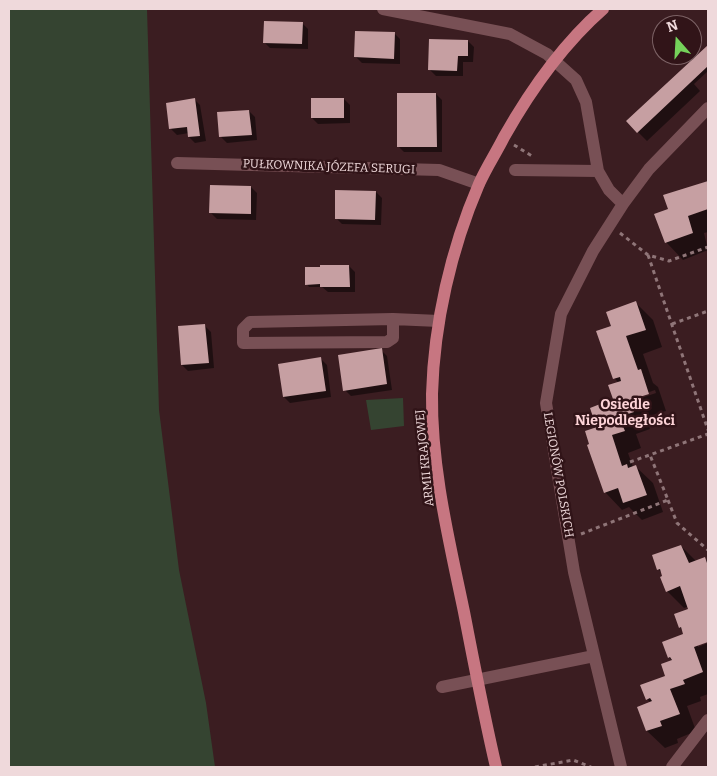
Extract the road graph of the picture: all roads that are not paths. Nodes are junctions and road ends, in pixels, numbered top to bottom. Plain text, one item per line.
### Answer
1 (384, 9) edge
2 (604, 9) edge
3 (555, 62) junction
4 (708, 108) edge
5 (177, 163) dead end
6 (515, 170) dead end
7 (598, 170) junction
8 (479, 184) junction
9 (623, 204) junction
10 (393, 319) junction
11 (439, 321) junction
12 (594, 656) junction
13 (478, 680) junction
14 (442, 687) dead end
15 (708, 720) edge
16 (496, 767) edge
17 (621, 767) edge
18 (672, 767) edge

1 - 3 street
2 - 3 main road, ARMII KRAJOWEJ
3 - 7 street
3 - 8 main road, ARMII KRAJOWEJ
4 - 9 street, LEGIONÓW POLSKICH
5 - 8 street, PUŁKOWNIKA JÓZEFA SERUGI
6 - 7 street
7 - 9 street
8 - 11 main road, ARMII KRAJOWEJ
9 - 12 street, LEGIONÓW POLSKICH
10 - 10 street
10 - 11 street
11 - 13 main road, ARMII KRAJOWEJ
12 - 13 street
12 - 17 street, LEGIONÓW POLSKICH
13 - 14 street
13 - 16 main road, ARMII KRAJOWEJ
15 - 18 street

